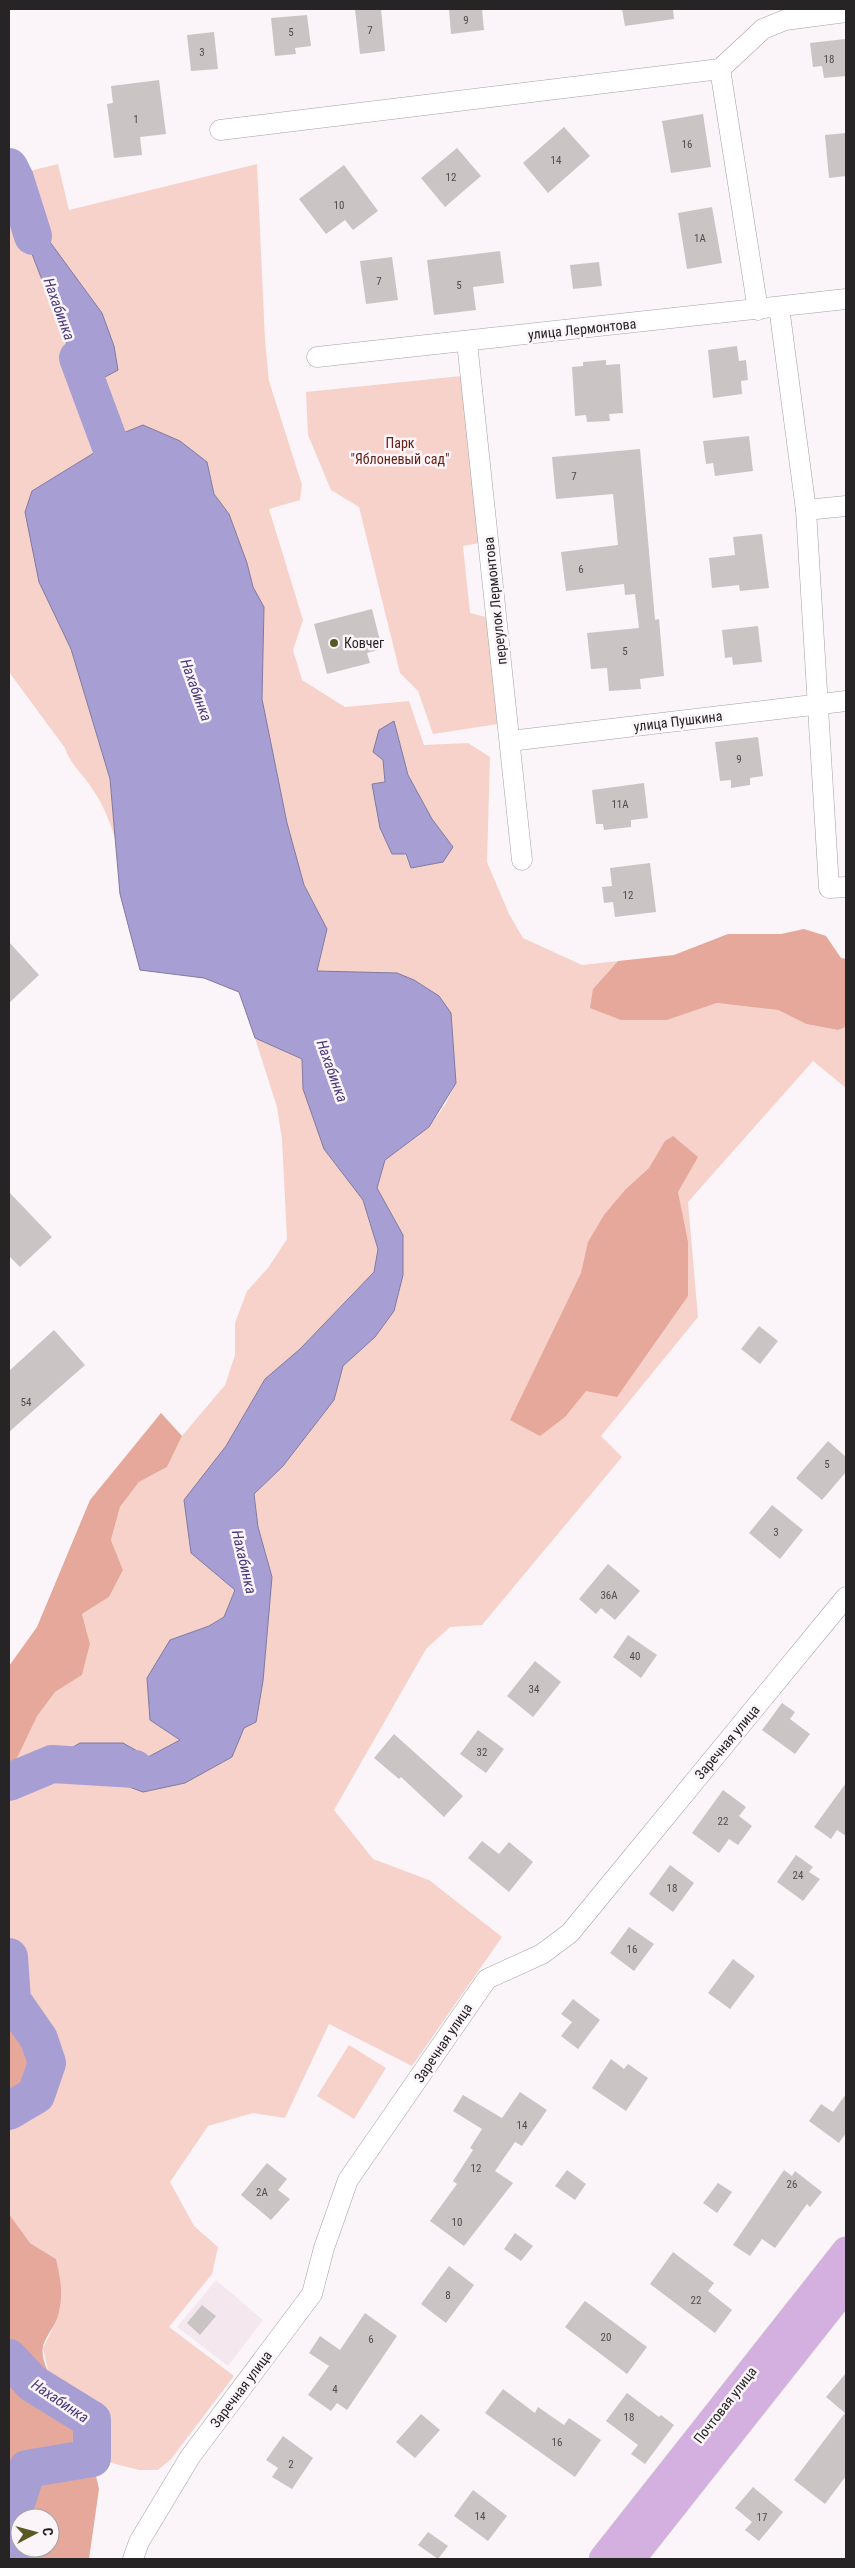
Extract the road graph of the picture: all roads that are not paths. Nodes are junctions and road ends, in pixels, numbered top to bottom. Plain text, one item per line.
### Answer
1 (846, 12) edge
2 (720, 69) junction
3 (220, 130) dead end
4 (846, 298) edge
5 (779, 307) junction
6 (758, 310) junction
7 (467, 342) junction
8 (317, 357) dead end
9 (846, 506) edge
10 (806, 510) junction
11 (846, 701) edge
12 (819, 704) junction
13 (510, 741) junction
14 (522, 860) dead end
15 (838, 888) edge
16 (846, 1597) edge
17 (846, 2251) edge
18 (846, 2287) edge
19 (133, 2559) edge
20 (603, 2559) edge
21 (631, 2559) edge

1 - 2 street
2 - 3 street
2 - 6 street
4 - 5 street, улица Лермонтова
5 - 6 street, улица Лермонтова
5 - 10 street
6 - 7 street, улица Лермонтова
7 - 8 street, улица Лермонтова
7 - 13 street, переулок Лермонтова
9 - 10 street
10 - 12 street
11 - 12 street, улица Пушкина
12 - 13 street, улица Пушкина
12 - 15 street
13 - 14 street, переулок Лермонтова
16 - 19 street, Заречная улица
17 - 20 main road, Почтовая улица
18 - 21 main road, Почтовая улица

